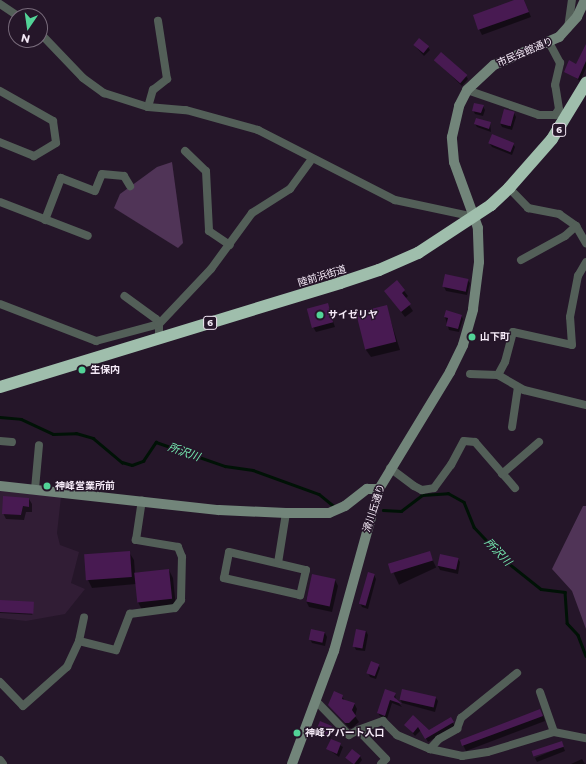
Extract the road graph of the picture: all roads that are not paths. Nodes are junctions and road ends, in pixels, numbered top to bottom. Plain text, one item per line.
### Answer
1 (572, 0) edge
2 (585, 0) edge
3 (158, 21) dead end
4 (568, 29) junction
5 (48, 41) edge
6 (549, 42) junction
7 (586, 83) edge
8 (467, 90) junction
9 (0, 91) edge
10 (148, 107) junction
11 (0, 142) edge
12 (185, 151) dead end
13 (312, 159) junction
14 (130, 186) dead end
15 (509, 188) junction
16 (0, 202) edge
17 (475, 217) junction
18 (45, 220) junction
19 (576, 226) junction
20 (88, 236) dead end
21 (586, 243) edge
22 (230, 245) junction
23 (521, 260) dead end
24 (586, 262) edge
25 (124, 296) dead end
26 (0, 304) edge
27 (159, 324) junction
28 (159, 338) junction
29 (470, 374) dead end
30 (498, 376) junction
31 (0, 387) edge
32 (518, 387) junction
33 (586, 405) edge
34 (512, 427) dead end
35 (0, 441) edge
36 (12, 442) dead end
37 (539, 442) dead end
38 (39, 445) dead end
39 (390, 468) junction
40 (502, 474) junction
41 (0, 486) edge
42 (514, 488) dead end
43 (35, 489) junction
44 (379, 489) junction
45 (142, 500) junction
46 (286, 514) junction
47 (278, 563) junction
48 (84, 618) dead end
49 (79, 642) junction
50 (517, 673) dead end
51 (0, 682) edge
52 (540, 692) dead end
53 (317, 702) junction
54 (358, 730) junction
55 (554, 732) junction
56 (586, 738) edge
57 (430, 749) junction
58 (0, 760) edge
59 (3, 764) edge
60 (292, 764) edge
61 (381, 764) edge

1 - 4 street
2 - 4 street, 市民会館通り
3 - 10 street
4 - 6 street, 市民会館通り
5 - 10 street
6 - 8 street, 市民会館通り
6 - 8 street
7 - 15 highway, 陸前浜街道 / 6
8 - 17 street, 市民会館通り
9 - 11 street
10 - 13 street
12 - 22 street
13 - 17 street
13 - 22 street
14 - 18 street
15 - 17 highway, 陸前浜街道 / 6
15 - 19 street
16 - 18 street
17 - 28 highway, 陸前浜街道 / 6
17 - 39 street, 滑川丘通り
18 - 20 street
19 - 21 street
19 - 23 street
22 - 27 street
24 - 30 street
25 - 27 street
26 - 27 street
27 - 28 street
28 - 31 highway, 陸前浜街道 / 6
29 - 30 street
30 - 32 street
32 - 33 street
32 - 34 street
35 - 36 street
37 - 40 street
38 - 43 street
39 - 40 street
39 - 44 street, 滑川丘通り
40 - 42 street
41 - 43 street
43 - 45 street
44 - 46 street
44 - 53 street, 滑川丘通り
45 - 46 street
45 - 49 street
46 - 47 street
47 - 47 street
48 - 49 street
49 - 51 street
50 - 57 street
52 - 55 street
53 - 54 street
53 - 60 street, 滑川丘通り
54 - 57 street
54 - 61 street
55 - 56 street
55 - 57 street
58 - 59 street

